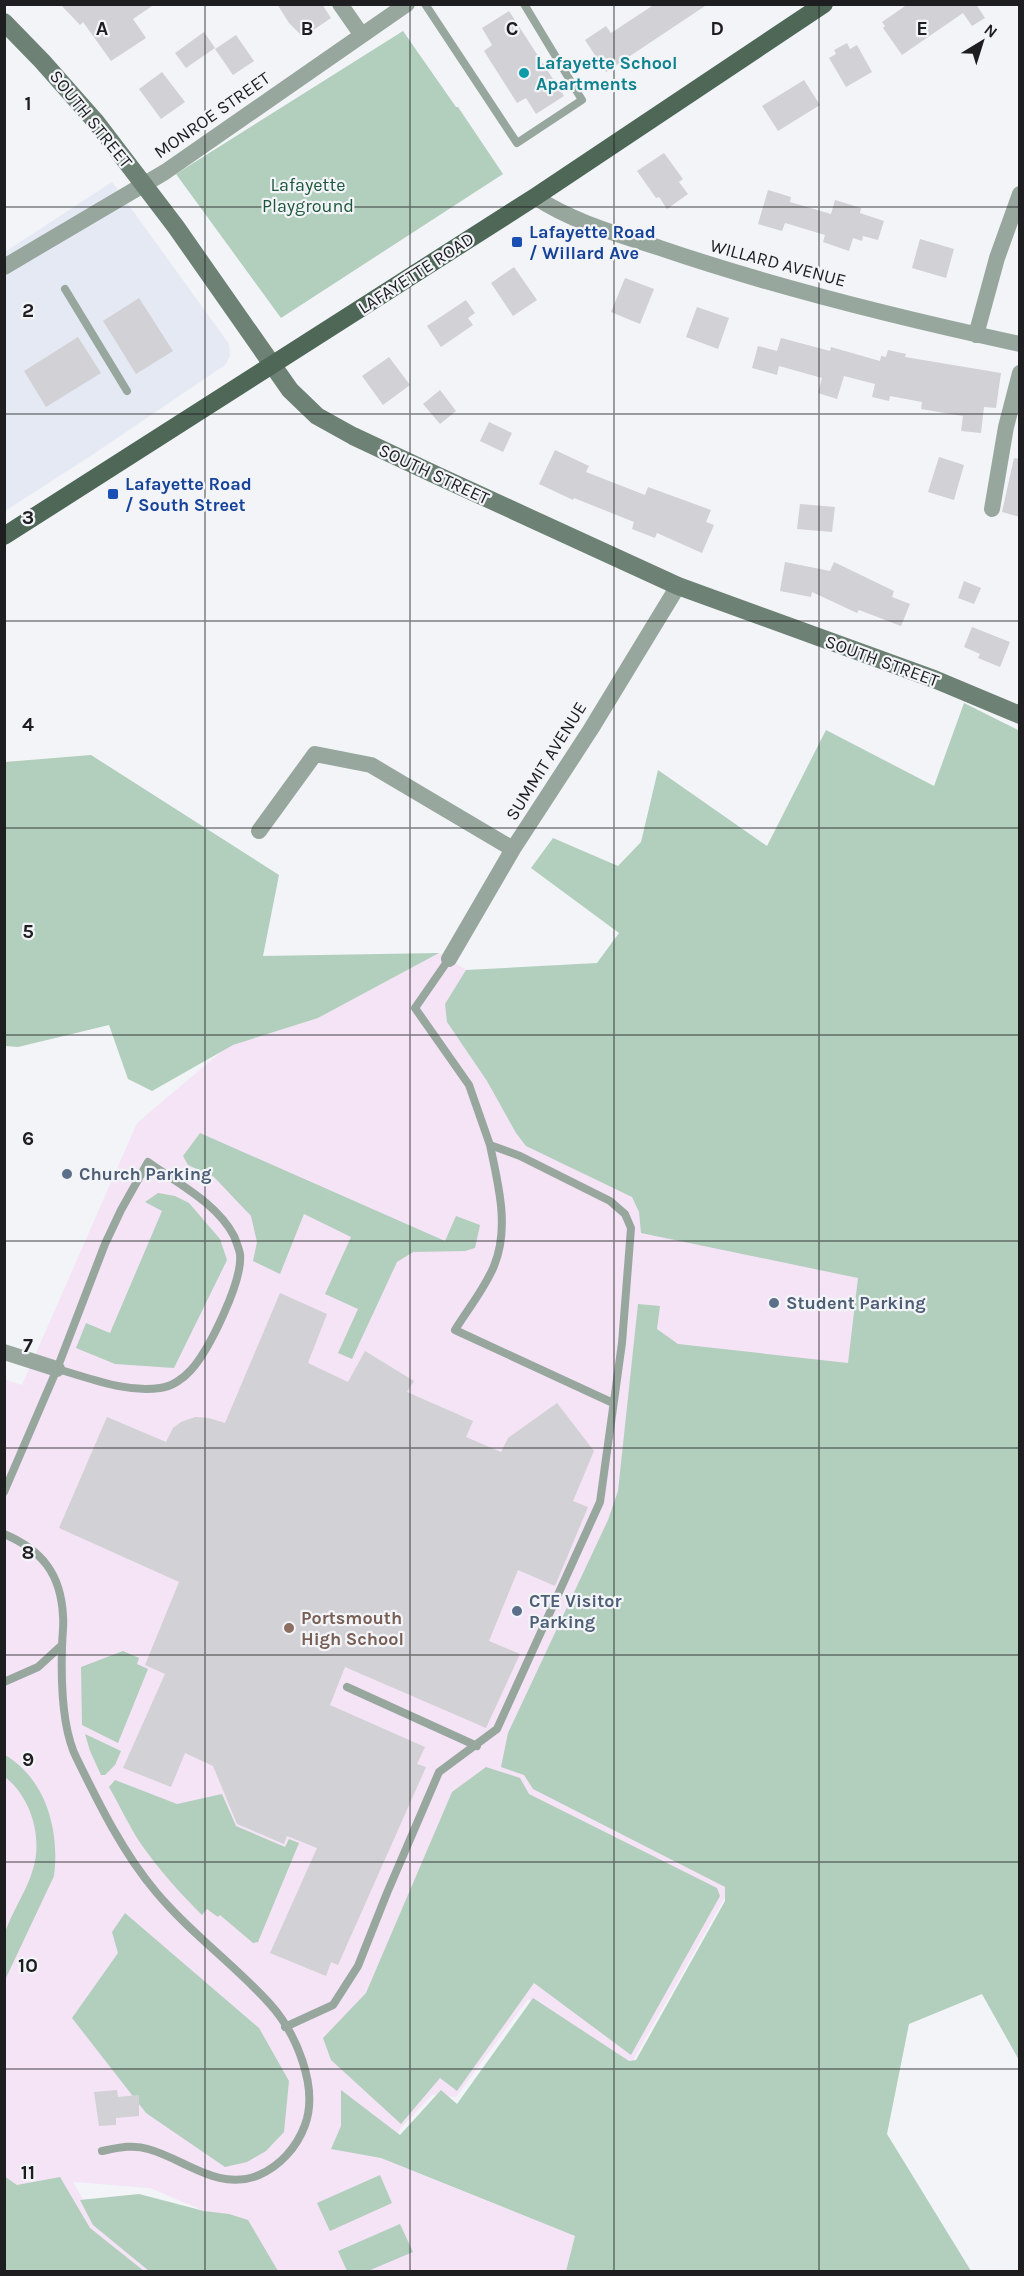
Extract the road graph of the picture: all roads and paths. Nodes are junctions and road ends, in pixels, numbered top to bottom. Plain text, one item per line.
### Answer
1 (340, 4) edge
2 (406, 4) edge
3 (425, 4) edge
4 (524, 4) edge
5 (824, 4) edge
6 (4, 22) edge
7 (361, 34) junction
8 (144, 185) junction
9 (1020, 194) edge
10 (535, 197) junction
11 (4, 267) edge
12 (65, 289) dead end
13 (976, 335) junction
14 (1020, 344) edge
15 (272, 365) junction
16 (1020, 373) edge
17 (127, 391) dead end
18 (992, 509) dead end
19 (4, 536) edge
20 (678, 586) junction
21 (1020, 715) edge
22 (259, 831) dead end
23 (513, 849) junction
24 (449, 959) joint
25 (490, 1146) junction
26 (4, 1352) edge
27 (57, 1369) junction
28 (613, 1403) junction
29 (4, 1492) edge
30 (4, 1534) edge
31 (62, 1646) junction
32 (4, 1682) edge
33 (347, 1687) dead end
34 (477, 1746) junction
35 (285, 2027) junction
36 (102, 2151) dead end

1 - 7 street
2 - 7 street, MONROE STREET
3 - 4 lane
5 - 10 main road, LAFAYETTE ROAD
6 - 8 street, SOUTH STREET
7 - 8 street, MONROE STREET
8 - 11 street, MONROE STREET
8 - 15 street, SOUTH STREET
9 - 13 street
10 - 13 street, WILLARD AVENUE
10 - 15 main road, LAFAYETTE ROAD
12 - 17 lane
13 - 14 street, WILLARD AVENUE
15 - 19 main road, LAFAYETTE ROAD
15 - 20 street, SOUTH STREET
16 - 18 street
20 - 21 street, SOUTH STREET
20 - 23 street, SUMMIT AVENUE
22 - 23 street
23 - 24 street, SUMMIT AVENUE
24 - 25 lane
25 - 28 lane
25 - 28 lane
26 - 27 street
27 - 27 lane
27 - 29 lane
28 - 34 lane
30 - 31 lane
31 - 32 lane
31 - 35 lane
33 - 34 lane
34 - 35 lane
35 - 36 lane

